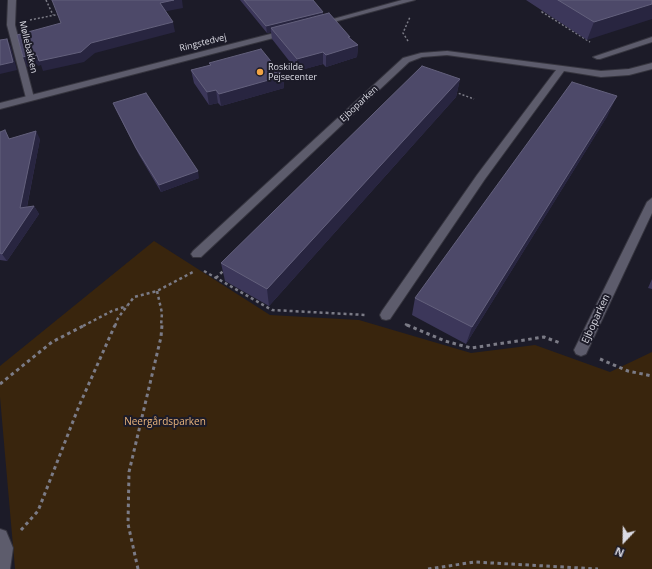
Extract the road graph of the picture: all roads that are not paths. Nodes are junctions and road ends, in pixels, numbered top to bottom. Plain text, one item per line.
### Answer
1 (12, 0) edge
2 (407, 1) edge
3 (310, 26) edge
4 (295, 30) edge
5 (651, 40) edge
6 (597, 57) dead end
7 (652, 66) edge
8 (561, 69) junction
9 (30, 98) junction
10 (0, 106) edge
11 (652, 202) edge
12 (197, 254) dead end
13 (386, 315) road end
14 (581, 350) road end
15 (3, 542) edge
16 (2, 569) edge

1 - 9 street, Møllebakken
2 - 3 street
4 - 9 street, Ringstedvej
5 - 6 street
7 - 8 street, Ejboparken
8 - 12 street, Ejboparken
8 - 13 street
9 - 10 street, Ringstedvej
11 - 14 street, Ejboparken
15 - 16 street

